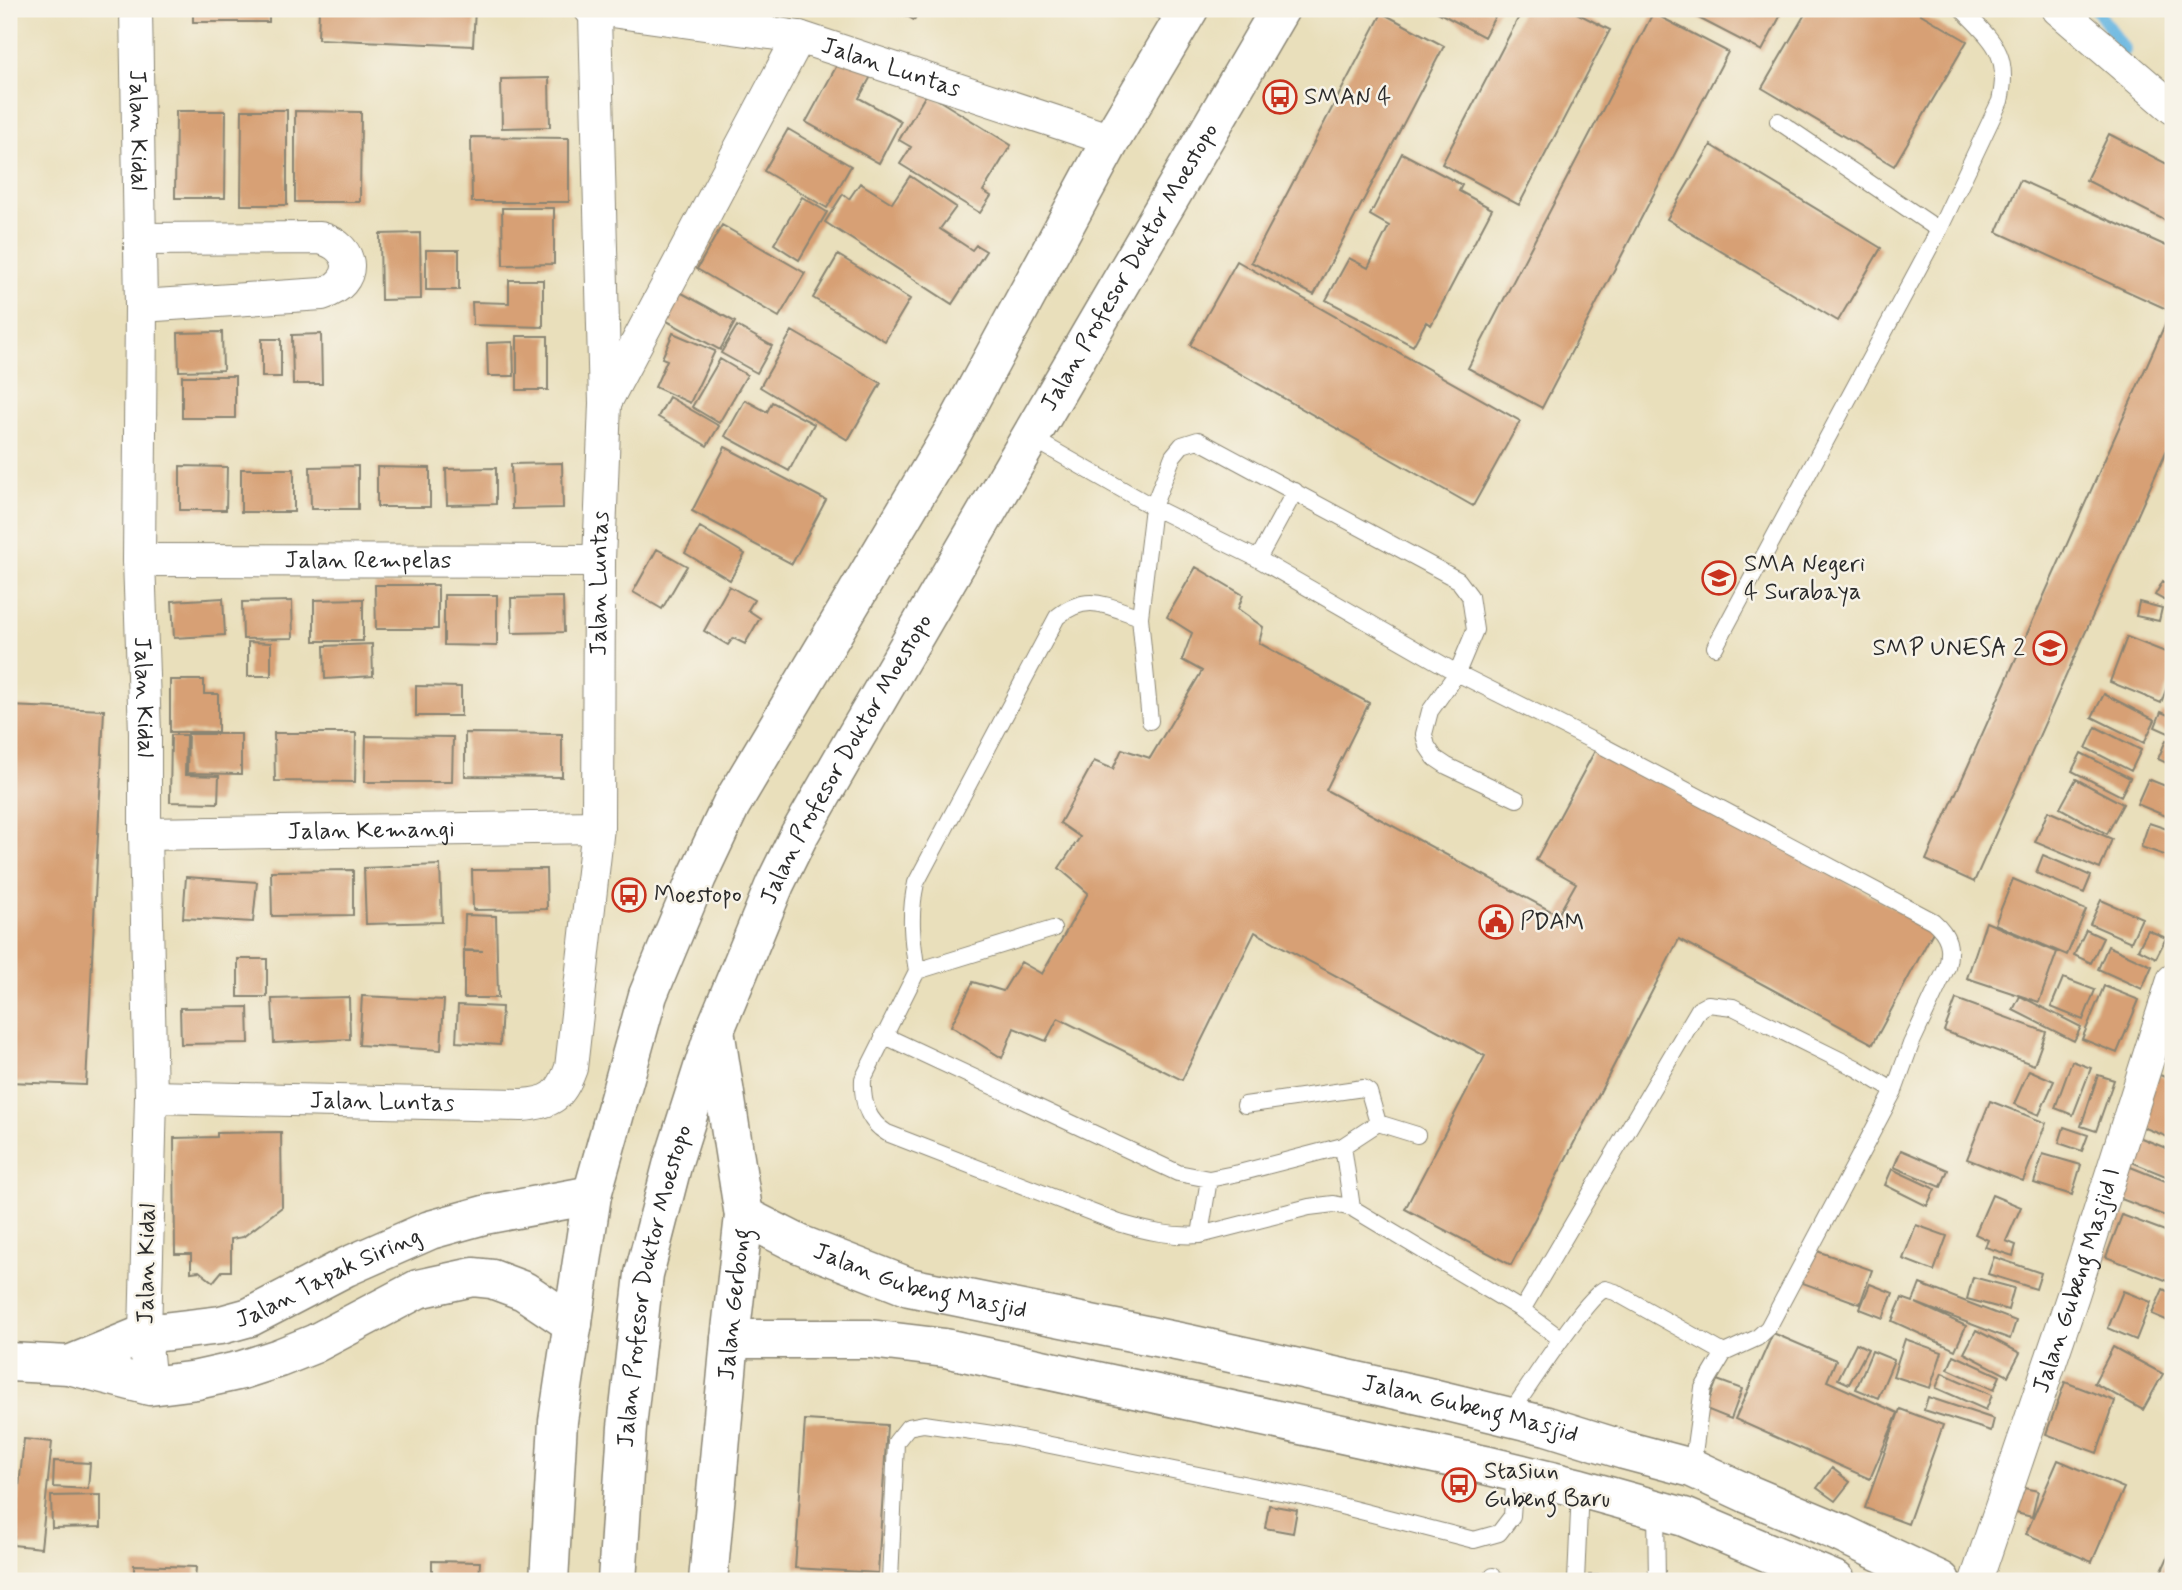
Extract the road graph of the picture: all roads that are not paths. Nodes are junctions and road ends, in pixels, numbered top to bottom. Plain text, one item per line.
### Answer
1 (136, 9) edge
2 (1280, 9) edge
3 (1962, 9) edge
4 (2058, 9) edge
5 (592, 12) edge
6 (1177, 12) edge
7 (799, 37) junction
8 (2173, 108) edge
9 (1778, 121) dead end
10 (1111, 140) junction
11 (1939, 230) junction
12 (140, 239) junction
13 (141, 306) junction
14 (605, 403) junction
15 (1030, 438) junction
16 (1295, 491) junction
17 (1153, 507) junction
18 (1258, 559) junction
19 (139, 561) junction
20 (599, 561) junction
21 (1140, 617) junction
22 (1716, 647) dead end
23 (1457, 673) junction
24 (1150, 722) dead end
25 (1517, 799) dead end
26 (598, 827) junction
27 (145, 834) junction
28 (1053, 929) dead end
29 (917, 971) junction
30 (2173, 980) edge
31 (715, 1030) junction
32 (883, 1035) junction
33 (1894, 1091) junction
34 (151, 1097) junction
35 (1245, 1105) dead end
36 (1378, 1123) junction
37 (1417, 1135) dead end
38 (1343, 1146) junction
39 (1209, 1179) junction
40 (592, 1195) junction
41 (1352, 1208) junction
42 (744, 1216) junction
43 (1199, 1235) junction
44 (1522, 1310) junction
45 (573, 1324) junction
46 (145, 1334) junction
47 (730, 1339) junction
48 (1561, 1339) junction
49 (1185, 1343) junction
50 (1724, 1353) junction
51 (9, 1362) edge
52 (69, 1365) junction
53 (150, 1386) junction
54 (1174, 1398) junction
55 (1508, 1417) junction
56 (1692, 1468) junction
57 (1515, 1472) junction
58 (1580, 1488) junction
59 (1656, 1509) junction
60 (549, 1581) edge
61 (617, 1581) edge
62 (708, 1581) edge
63 (890, 1581) edge
64 (1576, 1581) edge
65 (1657, 1581) edge
66 (1836, 1581) edge
67 (1941, 1581) edge
68 (1976, 1581) edge

1 - 12 street, Jalan Kidal
2 - 15 street, Jalan Profesor Doktor Moestopo
3 - 11 lane
4 - 8 street
5 - 7 street
5 - 14 street
6 - 10 street
7 - 10 street, Jalan Luntas
7 - 14 street, Jalan Luntas
9 - 11 lane
10 - 40 street
11 - 22 lane
12 - 13 street, Jalan Kidal
12 - 13 street
13 - 19 street, Jalan Kidal
14 - 20 street, Jalan Luntas
15 - 17 lane
15 - 31 street, Jalan Profesor Doktor Moestopo
16 - 17 lane
16 - 18 lane
16 - 23 lane
17 - 18 lane
17 - 21 lane
18 - 23 lane
19 - 20 street, Jalan Rempelas
19 - 27 street, Jalan Kidal
20 - 26 street, Jalan Luntas
21 - 24 lane
21 - 29 lane
23 - 25 lane
23 - 33 lane
26 - 27 street, Jalan Kemangi
26 - 34 street, Jalan Luntas
27 - 34 street, Jalan Kidal
28 - 29 lane
29 - 32 lane
30 - 68 street, Jalan Gubeng Masjid I
31 - 42 street, Jalan Gerbong
31 - 61 street, Jalan Profesor Doktor Moestopo
32 - 39 lane
32 - 43 lane
33 - 44 lane
33 - 50 lane
34 - 46 street, Jalan Kidal
35 - 36 lane
36 - 37 lane
36 - 38 lane
38 - 39 lane
38 - 41 lane
39 - 43 lane
40 - 45 street
40 - 46 street, Jalan Tapak Siring
41 - 43 lane
41 - 44 lane
42 - 47 street, Jalan Gerbong
42 - 49 street, Jalan Gubeng Masjid
44 - 48 lane
45 - 53 street, Jalan Tapak Siring
45 - 60 street
46 - 52 street, Jalan Tapak Siring
46 - 53 street, Jalan Kidal
47 - 54 street, Jalan Gubeng Masjid
47 - 62 street, Jalan Gerbong
48 - 50 lane
48 - 55 lane
49 - 54 street
49 - 55 street, Jalan Gubeng Masjid
50 - 56 lane
51 - 52 street, Jalan Tapak Siring
52 - 53 street, Jalan Tapak Siring
54 - 57 street, Jalan Gubeng Masjid
55 - 56 street, Jalan Gubeng Masjid
56 - 67 street, Jalan Gubeng Masjid
57 - 58 street, Jalan Gubeng Masjid
57 - 63 lane
58 - 59 street, Jalan Gubeng Masjid
58 - 64 lane
59 - 65 lane
59 - 66 street, Jalan Gubeng Masjid

